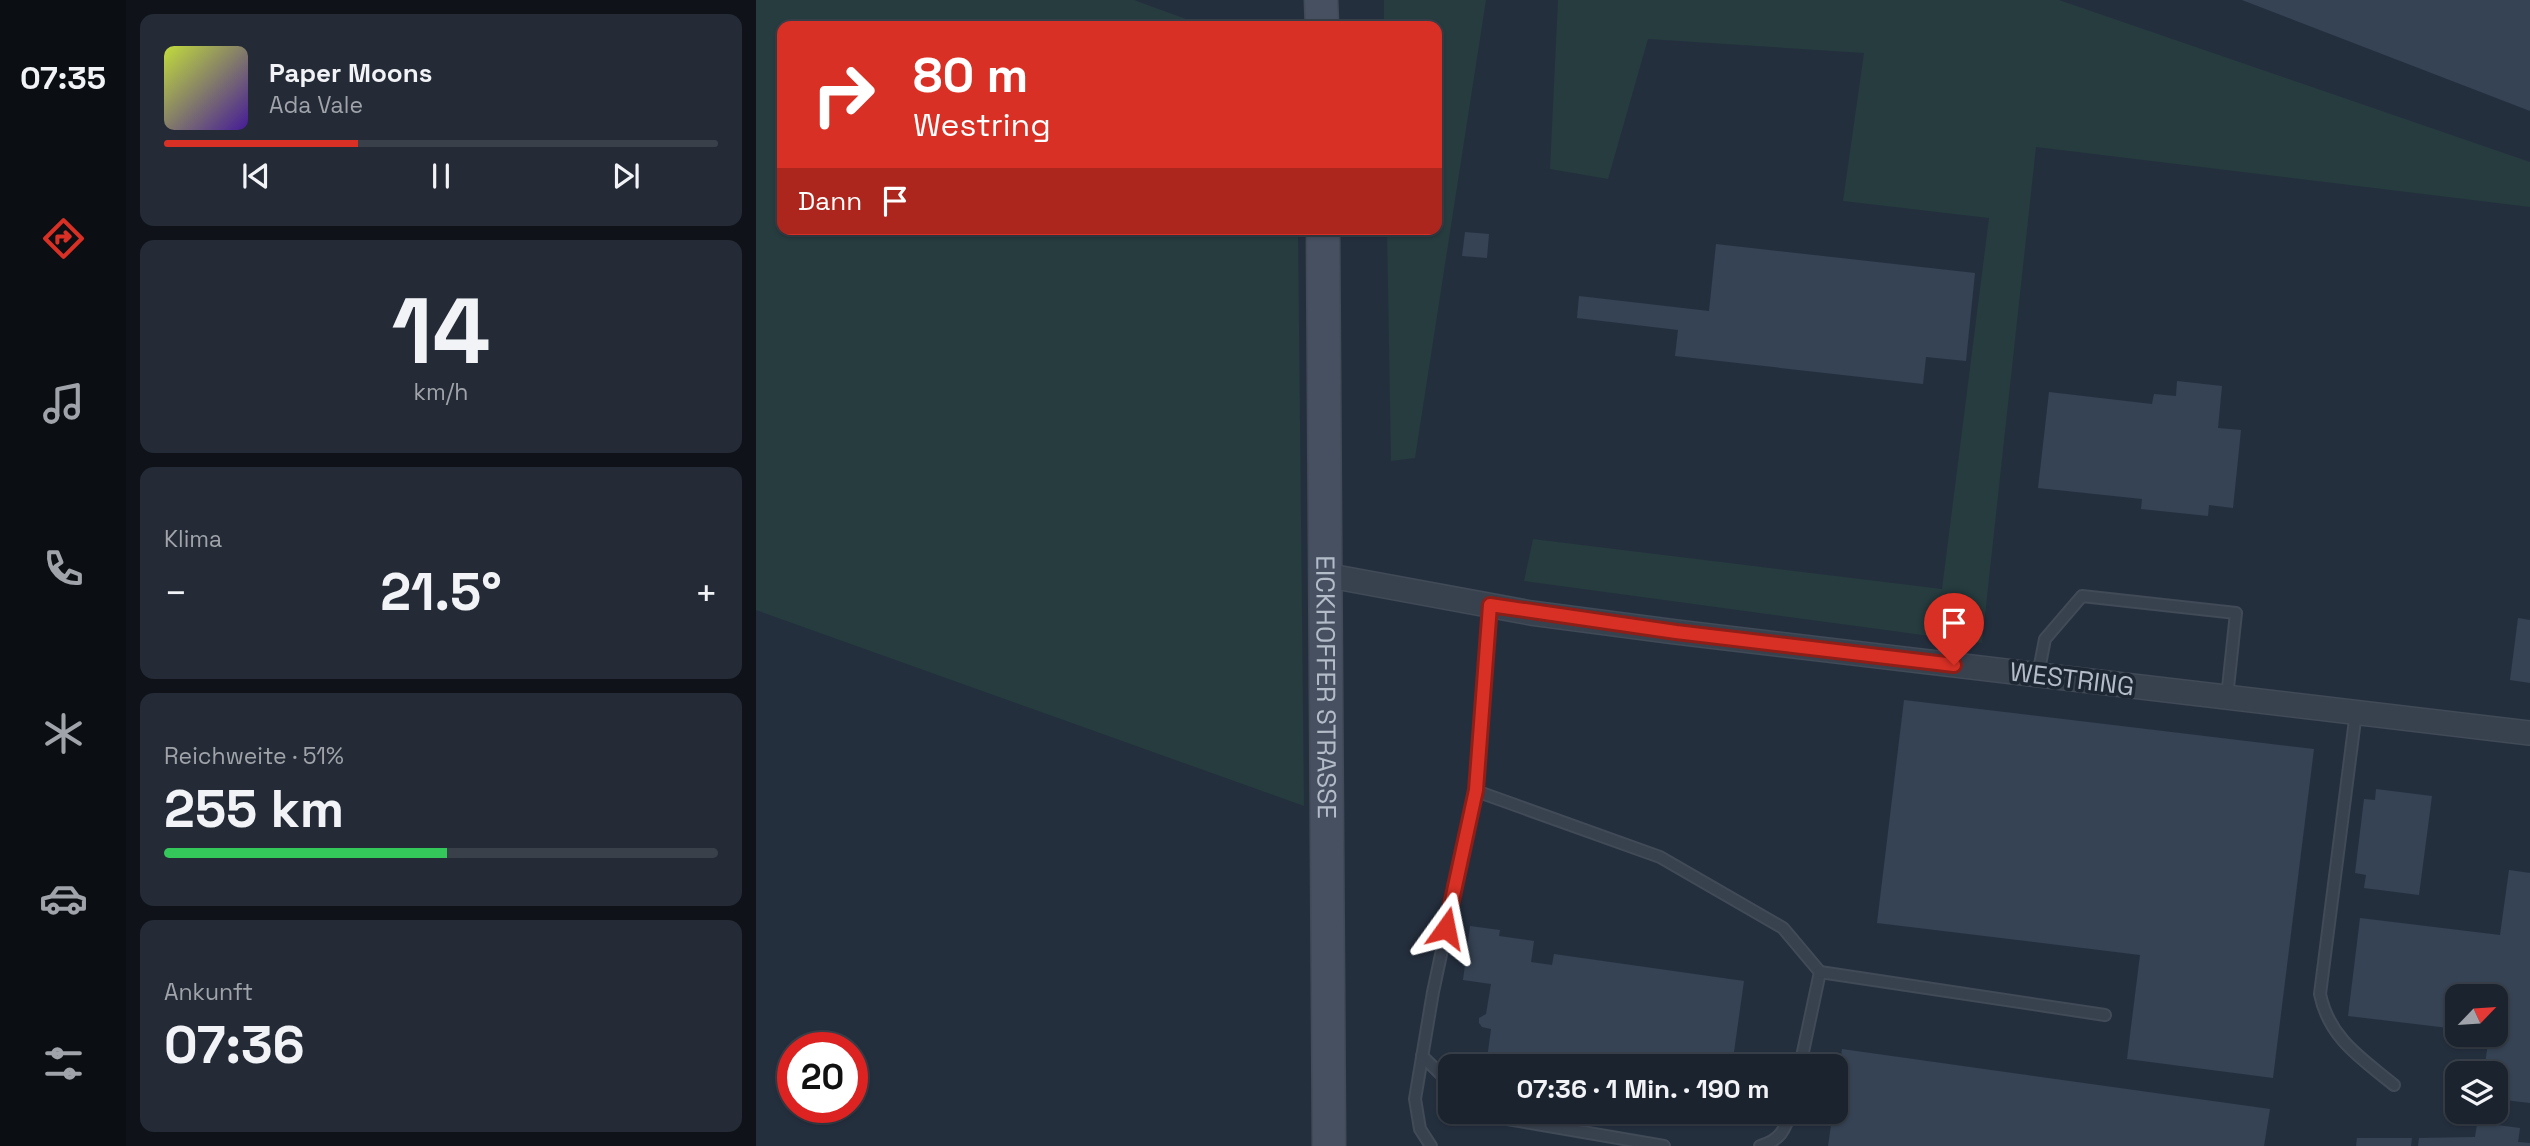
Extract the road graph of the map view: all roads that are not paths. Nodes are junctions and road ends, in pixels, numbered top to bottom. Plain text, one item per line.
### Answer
1 (1321, 0) edge
2 (1322, 21) edge
3 (1323, 235) edge
4 (1325, 575) junction
5 (1490, 605) junction
6 (2038, 675) junction
7 (2227, 697) junction
8 (2356, 712) junction
9 (2530, 733) edge
10 (1476, 790) junction
11 (1820, 972) junction
12 (2105, 1015) dead end
13 (1803, 1054) edge
14 (1422, 1056) junction
15 (1438, 1071) edge
16 (2394, 1085) dead end
17 (1536, 1124) edge
18 (1787, 1124) edge
19 (1329, 1146) edge
20 (1431, 1146) edge
21 (1664, 1146) edge
22 (1759, 1146) edge

1 - 2 main road
3 - 4 main road, EICKHOFFER STRASSE
4 - 5 street, WESTRING
4 - 19 main road, EICKHOFFER STRASSE
5 - 6 street, WESTRING
5 - 10 lane
6 - 7 street, WESTRING
6 - 7 lane
7 - 8 street, WESTRING
8 - 9 street, WESTRING
8 - 16 lane
10 - 11 lane
10 - 14 lane
11 - 12 lane
11 - 13 lane
14 - 15 lane
14 - 20 lane
17 - 21 lane
18 - 22 lane

